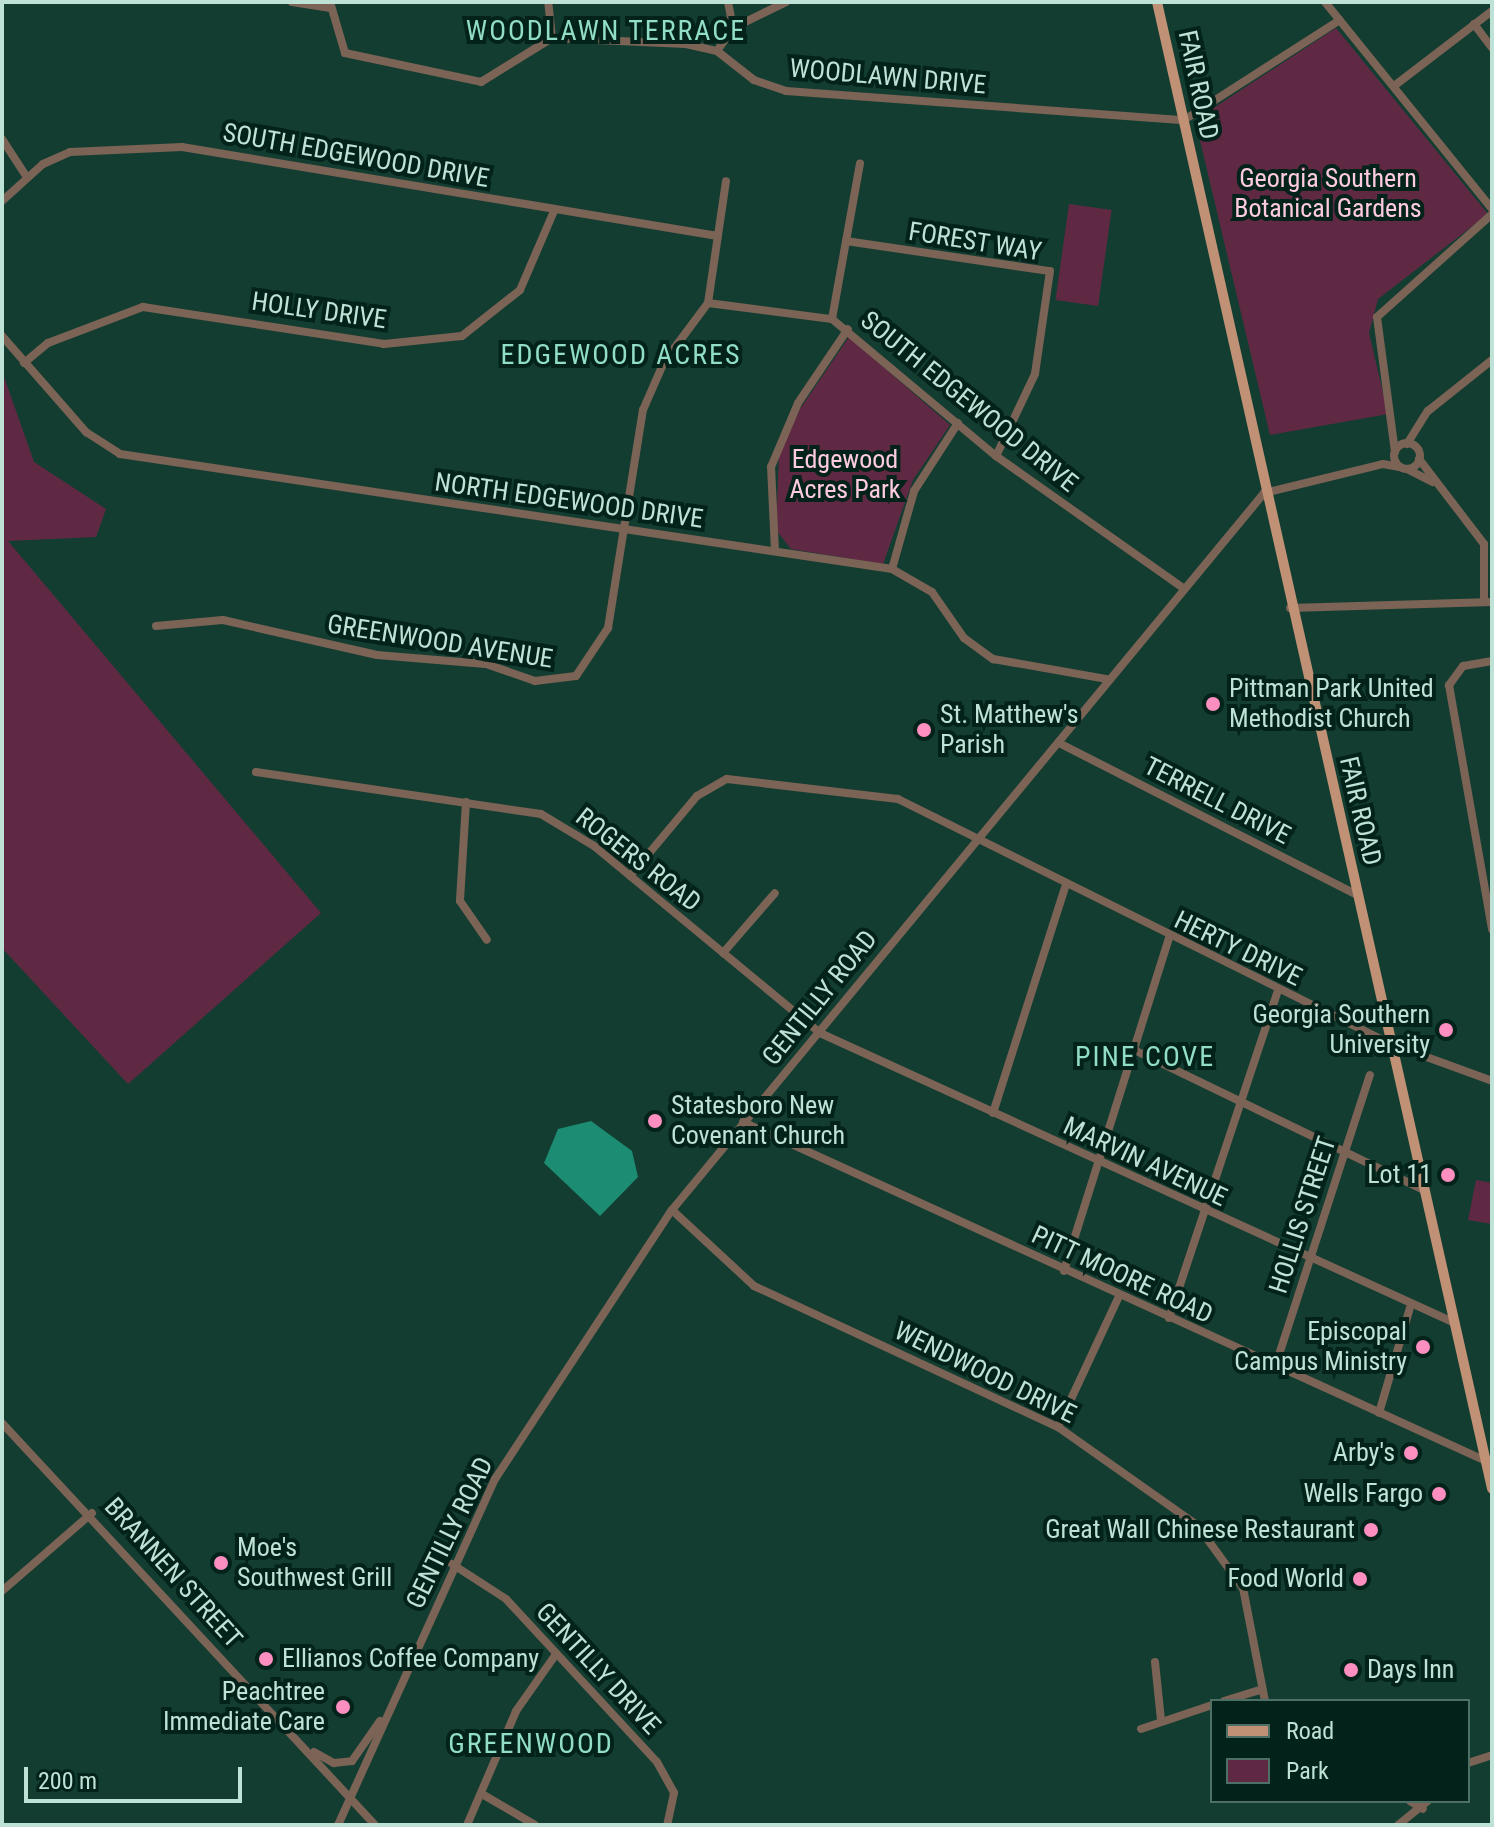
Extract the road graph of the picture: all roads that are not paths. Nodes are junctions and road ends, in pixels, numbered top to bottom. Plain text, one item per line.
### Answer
1 (292, 2) edge
2 (548, 2) edge
3 (728, 2) edge
4 (786, 2) edge
5 (1157, 2) edge
6 (1325, 2) edge
7 (331, 5) edge
8 (1492, 11) edge
9 (1340, 20) junction
10 (1474, 24) junction
11 (733, 28) junction
12 (552, 38) junction
13 (1492, 48) edge
14 (717, 51) junction
15 (1394, 86) junction
16 (1184, 120) junction
17 (2, 139) edge
18 (860, 164) dead end
19 (26, 176) junction
20 (726, 181) dead end
21 (2, 201) edge
22 (554, 211) junction
23 (1492, 212) edge
24 (718, 236) junction
25 (846, 241) junction
26 (708, 303) junction
27 (832, 319) junction
28 (848, 329) junction
29 (2, 336) edge
30 (1492, 360) edge
31 (24, 363) junction
32 (958, 423) junction
33 (1417, 435) junction
34 (1403, 442) junction
35 (1394, 454) junction
36 (996, 456) junction
37 (1419, 456) junction
38 (1383, 464) junction
39 (1404, 468) junction
40 (1433, 482) junction
41 (1264, 493) junction
42 (626, 530) junction
43 (1492, 538) edge
44 (1484, 544) junction
45 (775, 551) junction
46 (892, 569) junction
47 (1183, 588) junction
48 (1488, 602) edge
49 (1290, 608) junction
50 (156, 626) dead end
51 (1492, 661) edge
52 (1107, 679) junction
53 (1059, 743) junction
54 (256, 772) dead end
55 (466, 802) junction
56 (974, 838) junction
57 (630, 876) junction
58 (1065, 887) junction
59 (775, 893) dead end
60 (1357, 895) junction
61 (1492, 929) edge
62 (1169, 937) junction
63 (487, 940) dead end
64 (723, 953) junction
65 (1278, 990) junction
66 (820, 1033) junction
67 (1391, 1044) junction
68 (1134, 1050) junction
69 (1370, 1075) dead end
70 (1492, 1081) edge
71 (1241, 1102) junction
72 (993, 1113) junction
73 (743, 1122) junction
74 (1344, 1151) junction
75 (1098, 1162) junction
76 (1423, 1190) junction
77 (672, 1210) junction
78 (1205, 1211) junction
79 (1310, 1260) junction
80 (1064, 1271) junction
81 (1119, 1296) junction
82 (1410, 1308) junction
83 (1169, 1318) junction
84 (1455, 1323) junction
85 (1275, 1367) junction
86 (1379, 1413) junction
87 (2, 1423) edge
88 (1058, 1427) junction
89 (1486, 1461) junction
90 (1492, 1489) edge
91 (92, 1513) junction
92 (452, 1564) junction
93 (2, 1591) edge
94 (556, 1654) junction
95 (1155, 1662) dead end
96 (402, 1682) junction
97 (1259, 1690) junction
98 (1230, 1699) edge
99 (1264, 1699) edge
100 (1210, 1706) edge
101 (1161, 1720) junction
102 (1141, 1729) dead end
103 (298, 1740) junction
104 (1492, 1755) edge
105 (1470, 1762) edge
106 (482, 1794) junction
107 (350, 1798) junction
108 (1425, 1805) edge
109 (338, 1825) edge
110 (375, 1825) edge
111 (467, 1825) edge
112 (535, 1825) edge
113 (667, 1825) edge
114 (1398, 1825) edge

1 - 7 street
2 - 12 street
3 - 11 street
4 - 11 street
5 - 16 main road, FAIR ROAD
6 - 9 street
7 - 12 street
8 - 10 street
9 - 15 street
9 - 16 street
10 - 13 street
10 - 15 street
11 - 14 street
12 - 14 street
14 - 16 street, WOODLAWN DRIVE
15 - 23 street
16 - 41 main road, FAIR ROAD
17 - 19 street
18 - 25 street
19 - 21 street, SOUTH EDGEWOOD DRIVE
19 - 22 street, SOUTH EDGEWOOD DRIVE
20 - 24 street, GREENWOOD AVENUE
22 - 24 street, SOUTH EDGEWOOD DRIVE
22 - 31 street, HOLLY DRIVE
23 - 34 street
24 - 26 street, GREENWOOD AVENUE
25 - 27 street
25 - 36 street, FOREST WAY
26 - 27 street, SOUTH EDGEWOOD DRIVE
26 - 42 street, GREENWOOD AVENUE
27 - 28 street, SOUTH EDGEWOOD DRIVE
28 - 32 street, SOUTH EDGEWOOD DRIVE
28 - 45 street
29 - 31 street
30 - 33 street
31 - 42 street, NORTH EDGEWOOD DRIVE
32 - 36 street, SOUTH EDGEWOOD DRIVE
32 - 46 street
33 - 34 street
33 - 37 street
34 - 35 street
34 - 37 street
35 - 38 street
35 - 39 street
36 - 47 street, SOUTH EDGEWOOD DRIVE
37 - 39 street
37 - 40 street
38 - 39 street
38 - 41 street
39 - 40 street
40 - 44 street
41 - 47 street, GENTILLY ROAD
41 - 49 main road, FAIR ROAD
42 - 45 street, NORTH EDGEWOOD DRIVE
42 - 50 street, GREENWOOD AVENUE
43 - 44 street
44 - 48 street
45 - 46 street, NORTH EDGEWOOD DRIVE
46 - 52 street, NORTH EDGEWOOD DRIVE
47 - 52 street, GENTILLY ROAD
48 - 49 street
49 - 60 main road, FAIR ROAD
51 - 61 street
52 - 53 street, GENTILLY ROAD
53 - 56 street, GENTILLY ROAD
53 - 60 street, TERRELL DRIVE
54 - 55 street, ROGERS ROAD
55 - 57 street, ROGERS ROAD
55 - 63 street
56 - 57 street, HERTY DRIVE
56 - 58 street, HERTY DRIVE
56 - 66 street, GENTILLY ROAD
57 - 64 street, ROGERS ROAD
58 - 62 street, HERTY DRIVE
58 - 72 street
59 - 64 street
60 - 67 main road, FAIR ROAD
62 - 65 street, HERTY DRIVE
62 - 68 street
64 - 66 street, ROGERS ROAD
65 - 67 street, HERTY DRIVE
65 - 71 street
66 - 72 street, MARVIN AVENUE
66 - 73 street, GENTILLY ROAD
67 - 70 street, HERTY DRIVE
67 - 76 main road, FAIR ROAD
68 - 71 street
68 - 75 street
69 - 74 street, HOLLIS STREET
71 - 74 street
71 - 78 street
72 - 75 street, MARVIN AVENUE
73 - 77 street, GENTILLY ROAD
73 - 80 street, PITT MOORE ROAD
74 - 76 street
74 - 79 street, HOLLIS STREET
75 - 78 street, MARVIN AVENUE
75 - 80 street
76 - 84 main road, FAIR ROAD
77 - 88 street, WENDWOOD DRIVE
77 - 92 street, GENTILLY ROAD
78 - 79 street, MARVIN AVENUE
78 - 83 street
79 - 82 street, MARVIN AVENUE
79 - 85 street, HOLLIS STREET
80 - 81 street, PITT MOORE ROAD
81 - 83 street, PITT MOORE ROAD
81 - 88 street
82 - 84 street, MARVIN AVENUE
82 - 86 street
83 - 85 street, PITT MOORE ROAD
84 - 89 main road, FAIR ROAD
85 - 86 street, PITT MOORE ROAD
86 - 89 street, PITT MOORE ROAD
87 - 91 street, BRANNEN STREET
88 - 97 street, WENDWOOD DRIVE
89 - 90 main road, FAIR ROAD
91 - 93 street
91 - 103 street, BRANNEN STREET
92 - 94 street, GENTILLY DRIVE
92 - 96 street, GENTILLY ROAD
94 - 106 street
94 - 113 street, GENTILLY DRIVE
95 - 101 street
96 - 103 street
96 - 107 street, GENTILLY ROAD
97 - 98 street
97 - 99 street, WENDWOOD DRIVE
100 - 101 street
101 - 102 street
103 - 107 street, BRANNEN STREET
104 - 105 street
106 - 111 street
106 - 112 street
107 - 109 street, GENTILLY ROAD
107 - 110 street, BRANNEN STREET
108 - 114 street

